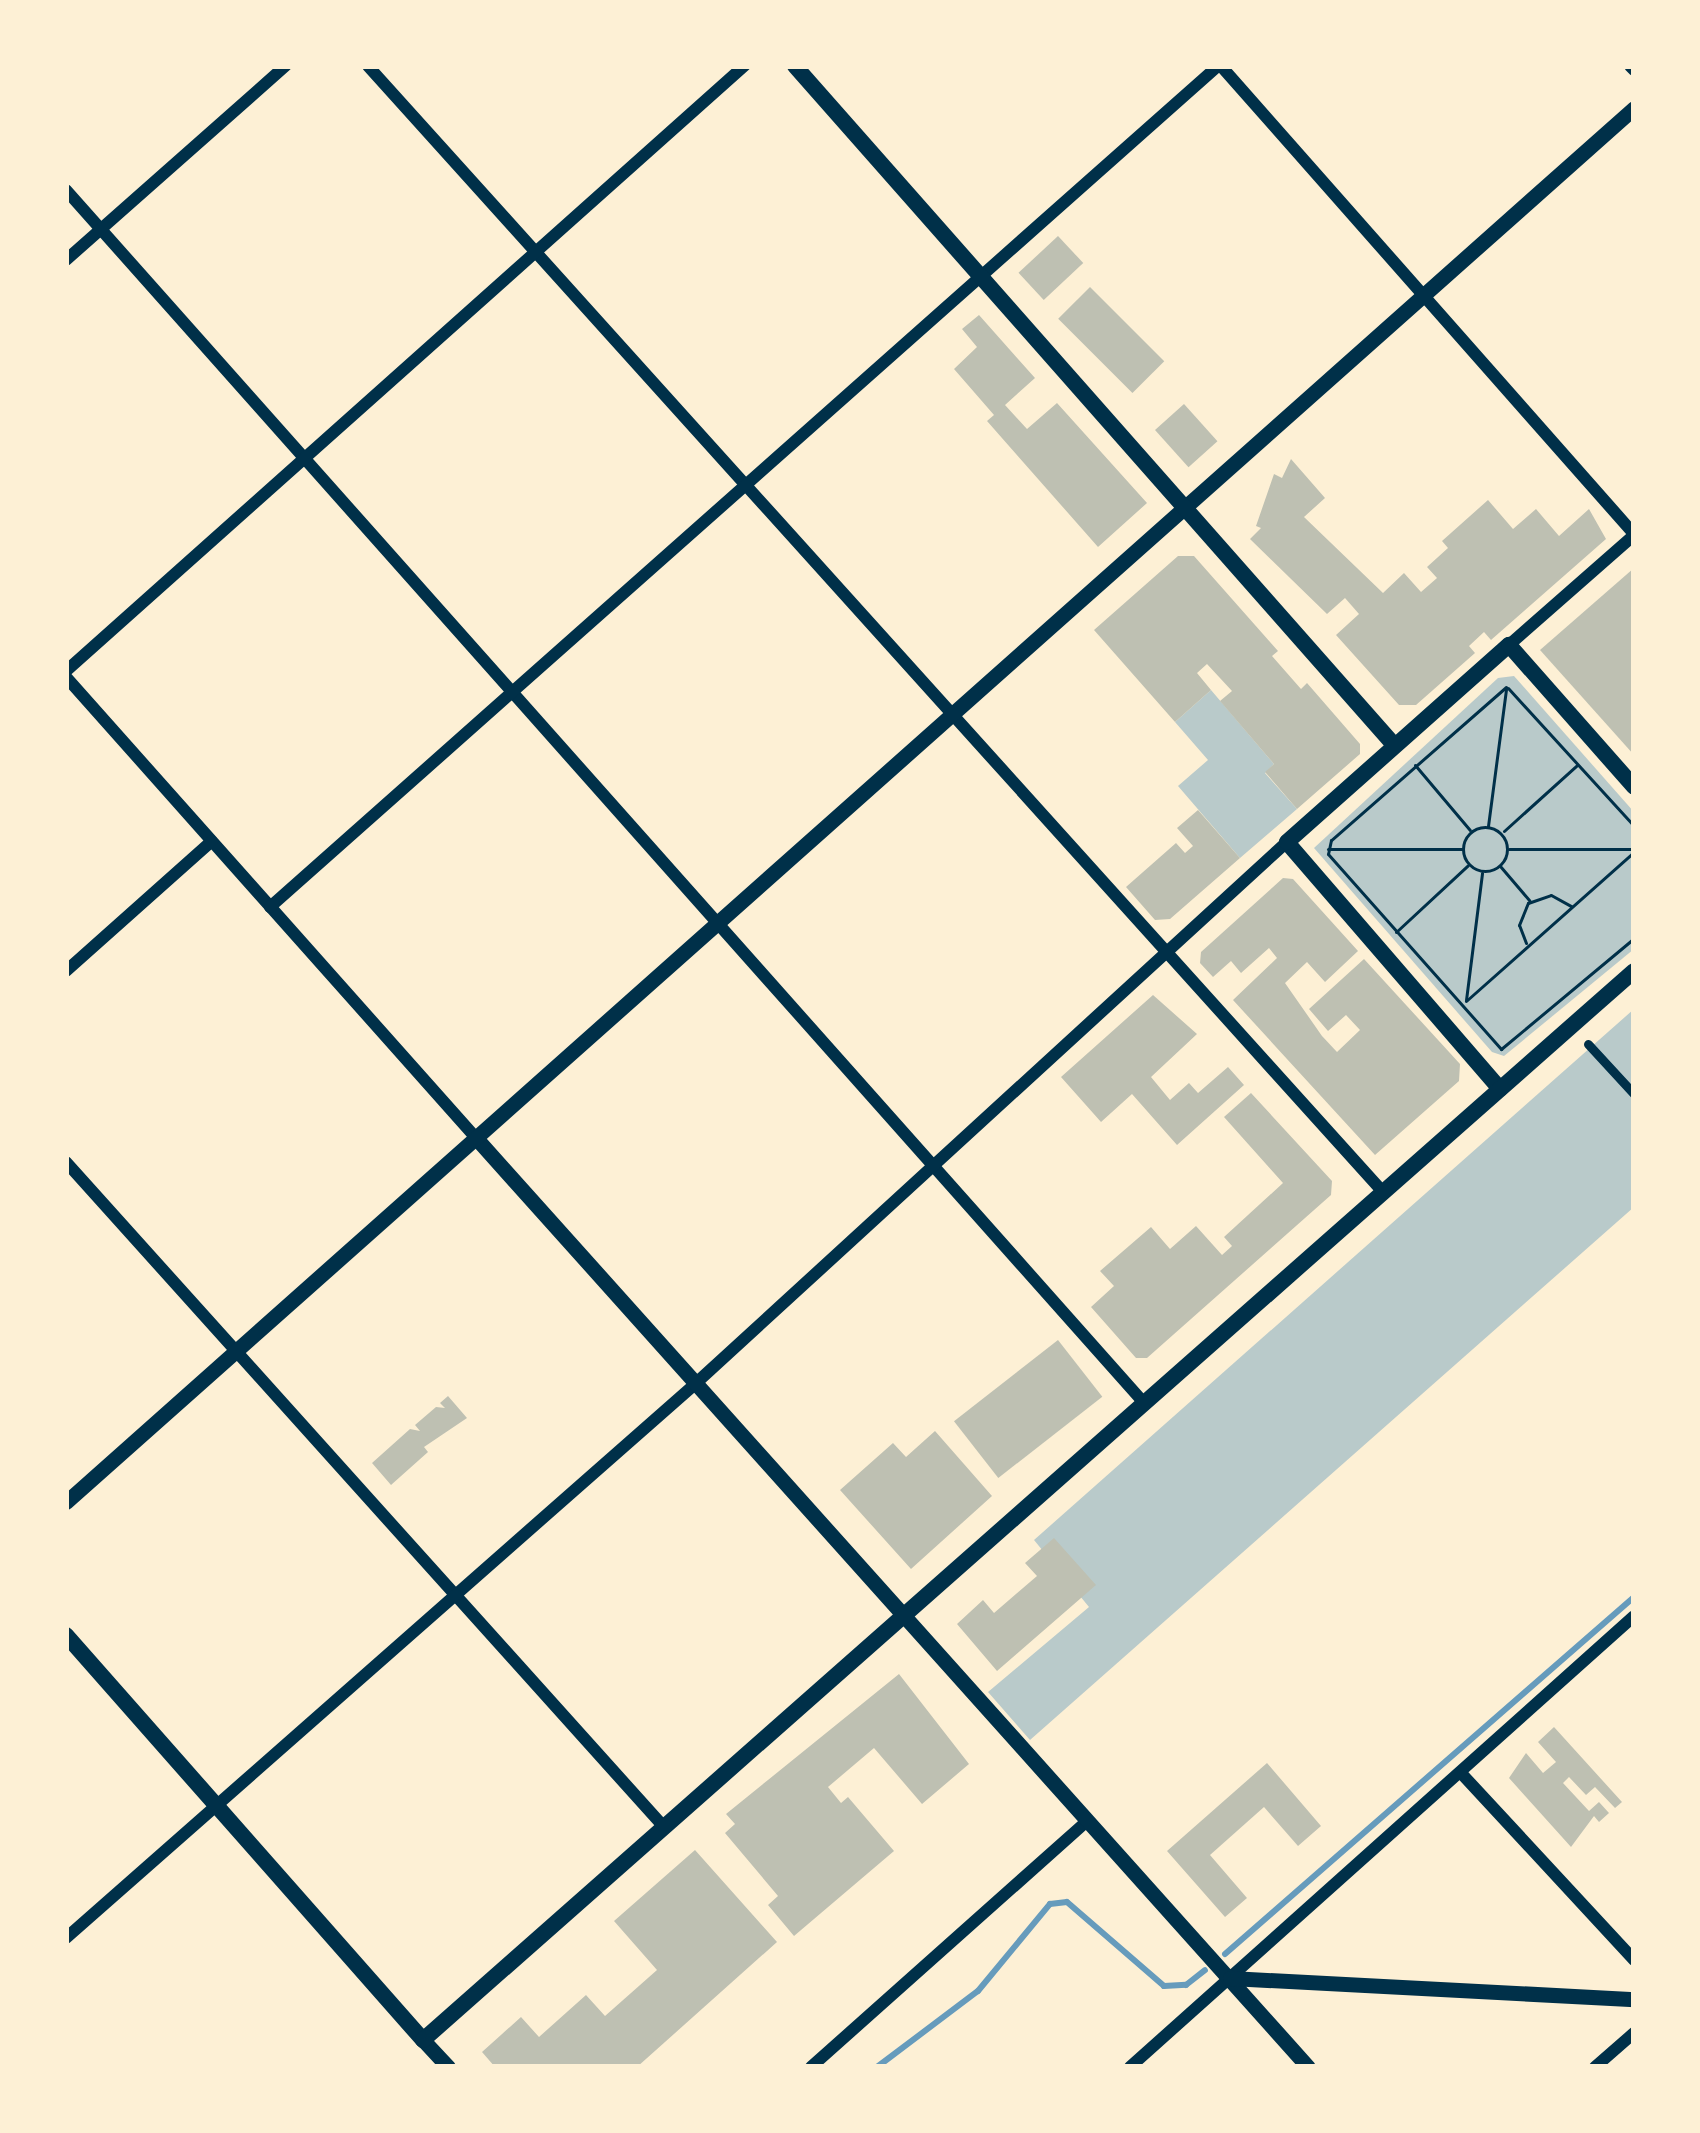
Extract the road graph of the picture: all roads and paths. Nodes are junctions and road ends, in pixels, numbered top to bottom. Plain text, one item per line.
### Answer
1 (285, 66) edge
2 (368, 66) edge
3 (744, 66) edge
4 (795, 66) edge
5 (1220, 66) edge
6 (1634, 108) edge
7 (66, 190) edge
8 (101, 229) junction
9 (536, 252) junction
10 (66, 260) edge
11 (980, 277) junction
12 (1424, 295) junction
13 (304, 458) junction
14 (746, 485) junction
15 (1184, 508) junction
16 (1634, 534) edge
17 (1509, 645) junction
18 (66, 674) edge
19 (1506, 687) junction
20 (512, 692) junction
21 (952, 715) junction
22 (1394, 746) junction
23 (1578, 763) junction
24 (1415, 765) junction
25 (1634, 787) edge
26 (1488, 826) junction
27 (1634, 826) edge
28 (1471, 832) junction
29 (1502, 834) junction
30 (212, 841) junction
31 (1287, 842) junction
32 (1327, 849) junction
33 (1463, 849) junction
34 (1508, 849) junction
35 (1634, 850) edge
36 (1469, 864) junction
37 (1500, 866) junction
38 (1482, 871) junction
39 (1530, 901) junction
40 (270, 907) junction
41 (1572, 907) junction
42 (718, 923) junction
43 (1396, 932) junction
44 (1634, 938) edge
45 (1529, 946) junction
46 (1168, 954) junction
47 (1634, 970) edge
48 (66, 971) edge
49 (1466, 1001) junction
50 (1465, 1010) junction
51 (1588, 1044) dead end
52 (1500, 1089) junction
53 (1634, 1094) edge
54 (476, 1138) junction
55 (66, 1162) edge
56 (932, 1165) junction
57 (1383, 1192) junction
58 (236, 1351) junction
59 (695, 1384) junction
60 (1144, 1403) junction
61 (66, 1502) edge
62 (452, 1591) junction
63 (1634, 1616) edge
64 (902, 1617) junction
65 (66, 1635) edge
66 (1461, 1773) junction
67 (218, 1808) junction
68 (1087, 1821) junction
69 (664, 1827) junction
70 (66, 1938) edge
71 (1634, 1960) edge
72 (1230, 1978) junction
73 (1634, 1999) edge
74 (1634, 2033) edge
75 (423, 2040) junction
76 (448, 2067) edge
77 (812, 2067) edge
78 (1130, 2067) edge
79 (1308, 2067) edge
80 (1595, 2067) edge

1 - 8 street
2 - 9 street
3 - 9 street
4 - 11 main road
5 - 11 street
5 - 12 street
6 - 12 street
7 - 8 street
8 - 10 street
8 - 13 street
9 - 13 street
9 - 14 street
11 - 14 street
11 - 15 main road
12 - 15 street
12 - 16 street
13 - 18 street
13 - 20 street
14 - 20 street
14 - 21 street
15 - 21 street
15 - 22 main road
16 - 17 street
17 - 22 main road
17 - 25 main road
18 - 30 street
19 - 23 path
19 - 24 path
19 - 26 path
20 - 40 street
20 - 42 street
21 - 42 street
21 - 46 street
22 - 31 main road
23 - 27 path
23 - 29 path
24 - 28 path
24 - 32 path
26 - 28 path
26 - 29 path
28 - 33 path
29 - 34 path
30 - 40 street
30 - 48 street
31 - 46 street
31 - 52 main road
32 - 33 path
32 - 43 path
33 - 36 path
34 - 35 path
34 - 37 path
35 - 41 path
36 - 38 path
36 - 43 path
37 - 38 path
37 - 39 path
38 - 49 path
39 - 41 path
39 - 45 path
40 - 54 street
41 - 45 path
42 - 54 street
42 - 56 street
43 - 50 path
44 - 50 path
45 - 49 path
46 - 56 street
46 - 57 street
47 - 52 main road
49 - 50 path
51 - 53 street
52 - 57 main road
54 - 58 street
54 - 59 street
55 - 58 street
56 - 59 street
56 - 60 street
57 - 60 main road
58 - 61 street
58 - 62 street
59 - 62 street
59 - 64 street
60 - 64 main road
62 - 67 street
62 - 69 street
63 - 66 street
64 - 68 street
64 - 69 main road
65 - 67 main road
66 - 71 street
66 - 72 street
67 - 70 street
67 - 75 main road
68 - 72 street
68 - 77 street
69 - 75 main road
72 - 73 street
72 - 78 street
72 - 79 street
74 - 80 street
75 - 76 street

